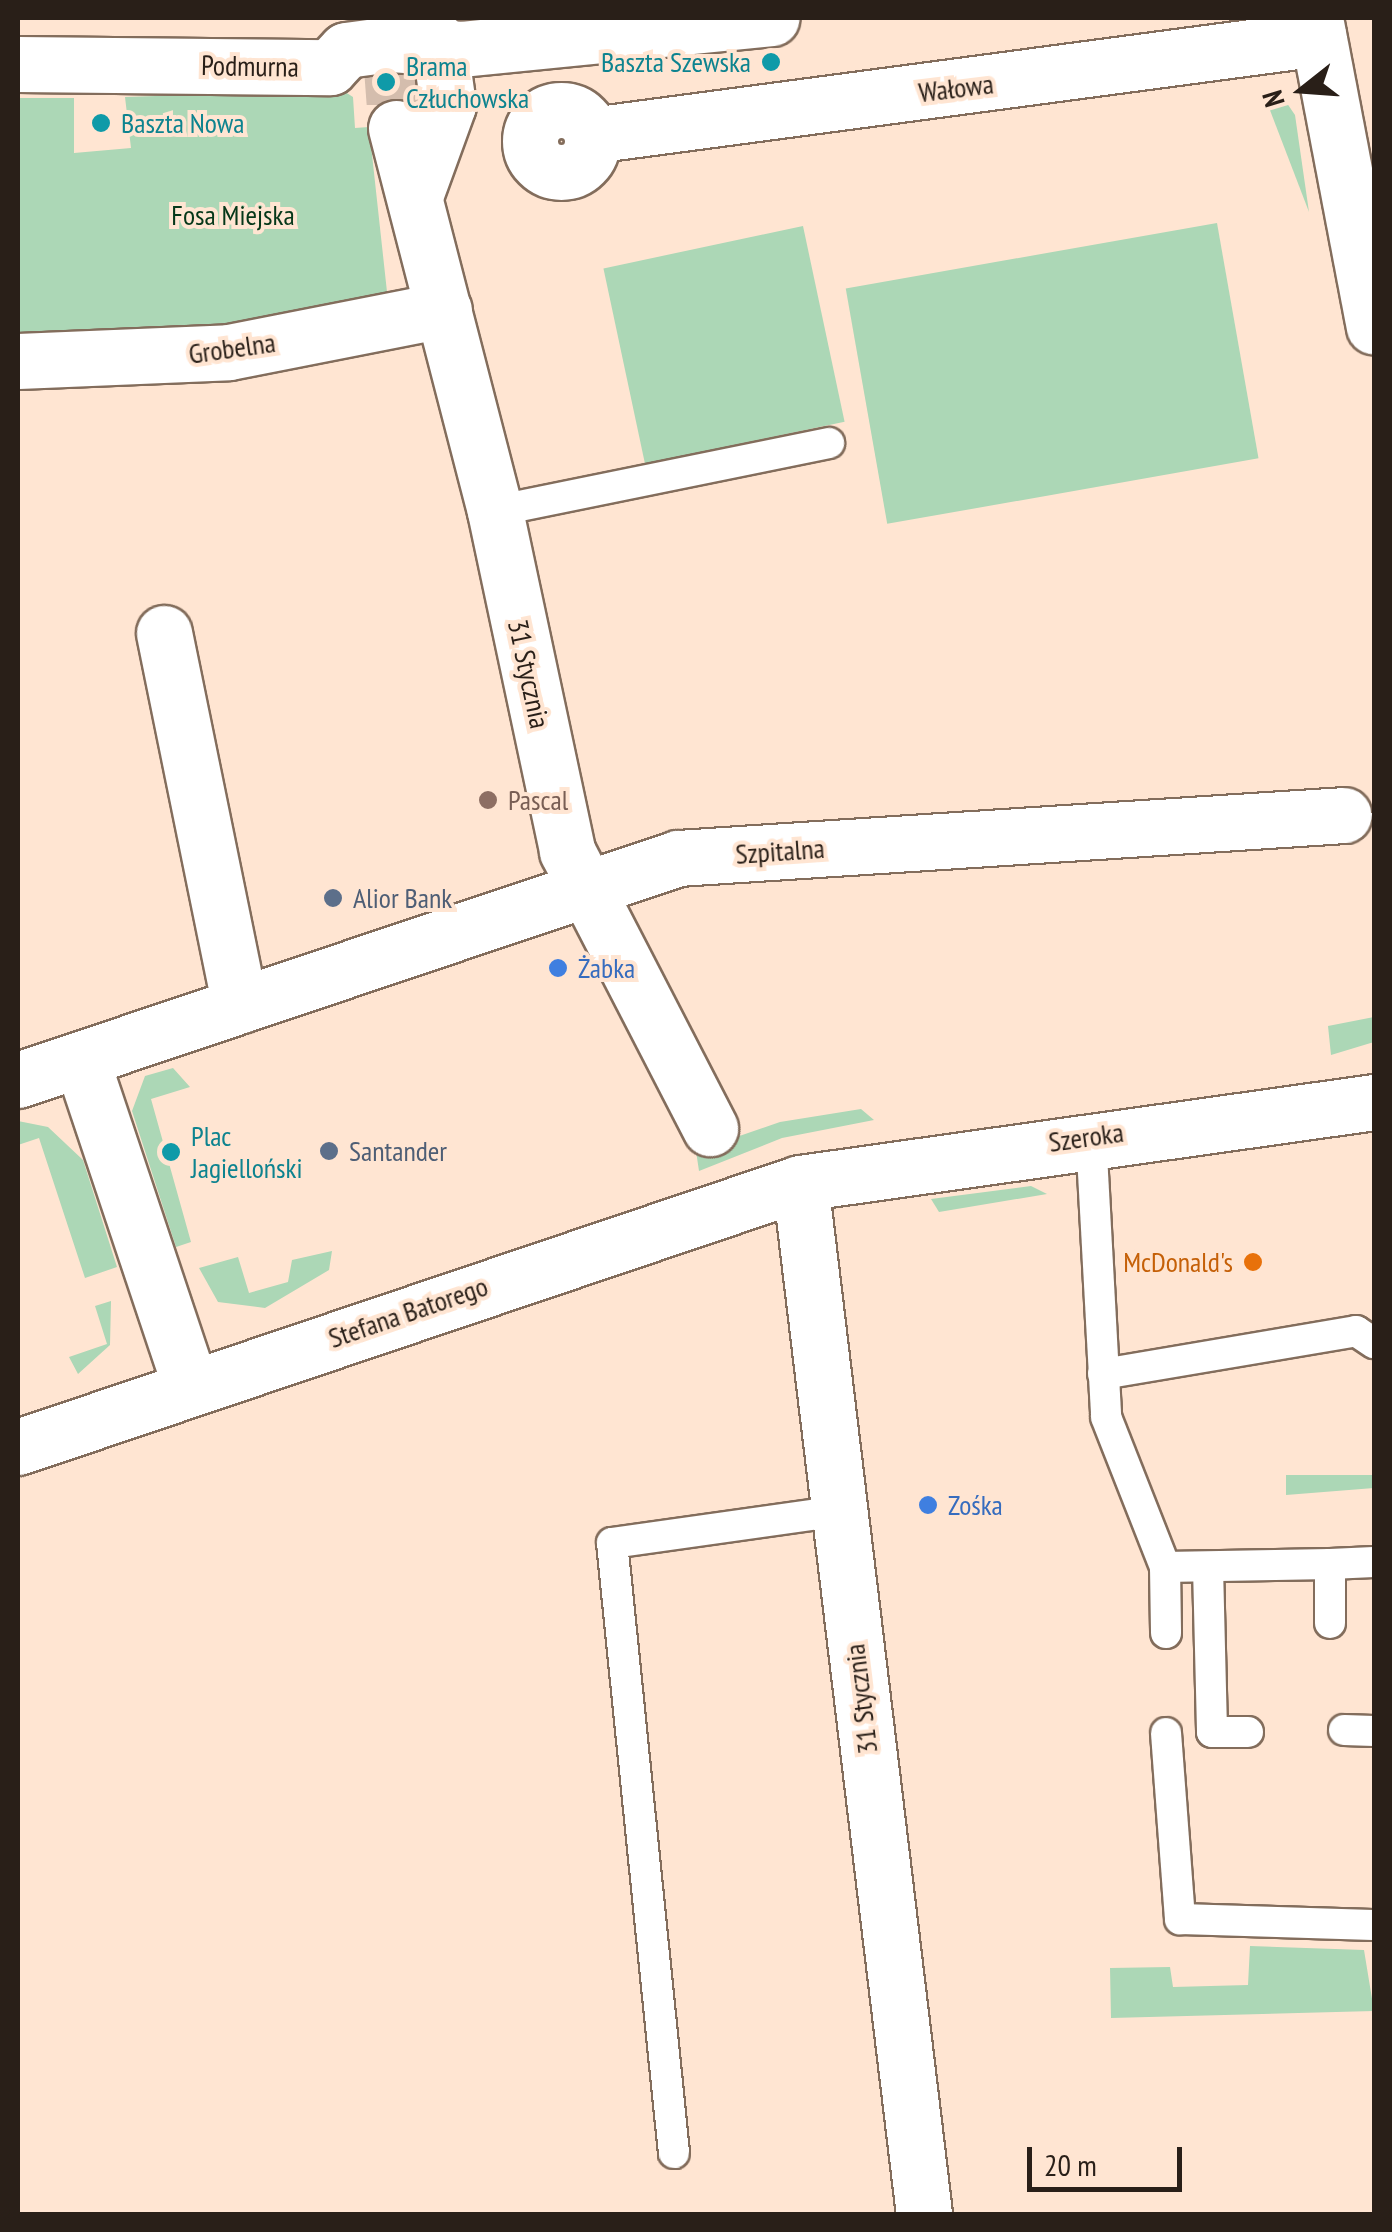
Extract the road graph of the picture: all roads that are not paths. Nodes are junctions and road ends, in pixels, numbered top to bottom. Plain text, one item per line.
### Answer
1 (771, 18) edge
2 (1317, 28) edge
3 (402, 38) edge
4 (18, 64) edge
5 (396, 128) tunnel mouth
6 (592, 135) dead end
7 (416, 194) junction
8 (444, 310) junction
9 (1374, 326) edge
10 (18, 362) edge
11 (829, 443) dead end
12 (494, 512) junction
13 (164, 634) dead end
14 (1344, 815) dead end
15 (581, 890) junction
16 (240, 1005) junction
17 (81, 1058) junction
18 (18, 1080) edge
19 (1374, 1102) edge
20 (710, 1128) dead end
21 (1091, 1136) junction
22 (800, 1183) junction
23 (1374, 1343) edge
24 (1103, 1374) junction
25 (191, 1388) junction
26 (18, 1447) edge
27 (840, 1511) junction
28 (1374, 1562) edge
29 (1330, 1564) junction
30 (1208, 1566) junction
31 (1165, 1567) junction
32 (1330, 1623) dead end
33 (1166, 1633) dead end
34 (1248, 1732) dead end
35 (1166, 1733) dead end
36 (1374, 1926) edge
37 (674, 2153) dead end
38 (924, 2214) edge

1 - 3 street, Podmurna
2 - 6 street, Wałowa
2 - 9 street
3 - 4 street, Podmurna
3 - 7 street
5 - 7 street, 31 Stycznia
7 - 8 street, 31 Stycznia
8 - 10 street, Grobelna
8 - 12 street, 31 Stycznia
11 - 12 lane
12 - 15 street, 31 Stycznia
13 - 16 street
14 - 15 street, Szpitalna
15 - 16 street, Szpitalna
15 - 20 street, 31 Stycznia
16 - 17 street
17 - 18 street
17 - 25 street
19 - 21 street, Szeroka
21 - 22 street, Szeroka
21 - 24 lane
22 - 25 street, Stefana Batorego
22 - 27 street, 31 Stycznia
23 - 24 lane
24 - 31 lane
25 - 26 street, Stefana Batorego
27 - 37 lane
27 - 38 street, 31 Stycznia
28 - 29 lane
29 - 30 lane
29 - 32 lane
30 - 31 lane
30 - 34 lane
31 - 33 lane
35 - 36 lane

